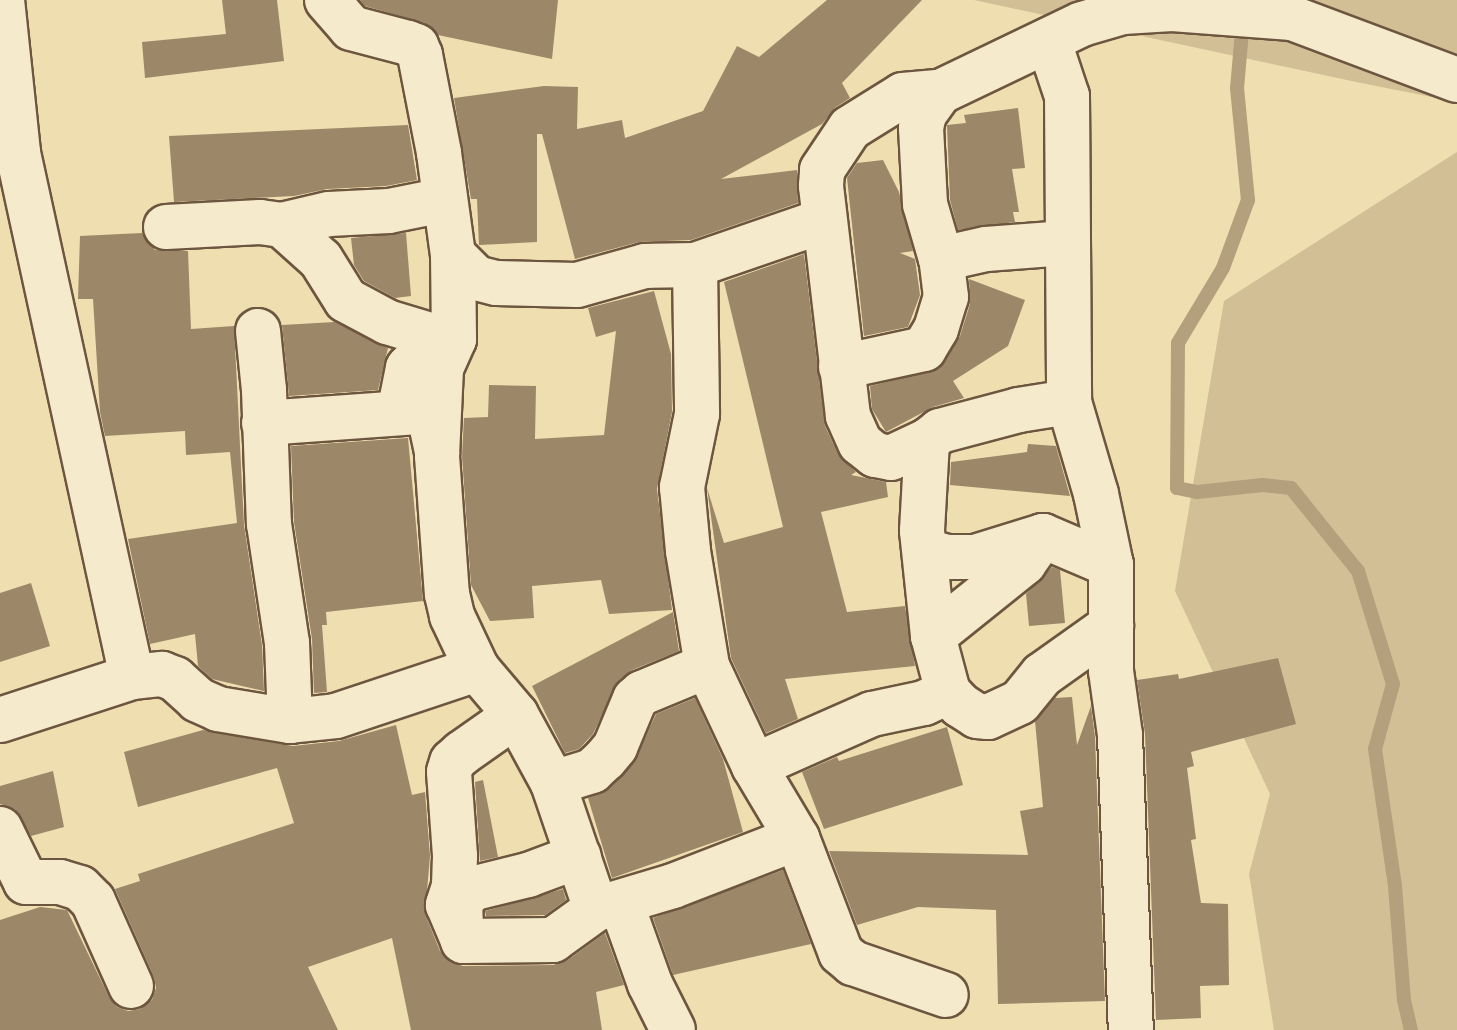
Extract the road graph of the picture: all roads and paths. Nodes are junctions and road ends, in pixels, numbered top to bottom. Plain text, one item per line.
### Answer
1 (2, 0) edge
2 (327, 0) edge
3 (1049, 42) junction
4 (1457, 80) edge
5 (940, 92) junction
6 (9, 150) edge
7 (444, 200) junction
8 (823, 221) junction
9 (282, 225) junction
10 (166, 227) dead end
11 (1066, 243) junction
12 (453, 255) junction
13 (941, 259) junction
14 (695, 265) junction
15 (258, 331) dead end
16 (452, 340) junction
17 (841, 367) junction
18 (1069, 402) junction
19 (399, 413) junction
20 (264, 423) junction
21 (927, 441) junction
22 (437, 456) junction
23 (1043, 536) junction
24 (1111, 565) junction
25 (927, 568) junction
26 (979, 601) junction
27 (1111, 626) junction
28 (933, 636) junction
29 (707, 666) junction
30 (477, 669) junction
31 (132, 677) junction
32 (948, 692) junction
33 (516, 715) junction
34 (0, 720) edge
35 (290, 721) junction
36 (754, 766) junction
37 (553, 783) junction
38 (0, 829) edge
39 (797, 838) junction
40 (579, 856) junction
41 (13, 889) edge
42 (609, 906) junction
43 (463, 941) junction
44 (131, 986) dead end
45 (946, 995) dead end
46 (673, 1030) edge
47 (1131, 1030) edge

1 - 6 street
2 - 7 street
3 - 4 street
3 - 5 street
3 - 11 street
5 - 8 street
5 - 13 street
6 - 31 street
7 - 9 street
7 - 12 street
8 - 14 street
8 - 17 street
9 - 10 street
9 - 16 street
11 - 13 street
11 - 18 street
12 - 14 street
12 - 16 street
13 - 17 street
14 - 29 street
15 - 20 street
16 - 19 street
16 - 22 street
17 - 21 street
18 - 21 street
18 - 24 street
19 - 20 street
19 - 22 street
20 - 35 street
21 - 25 street
22 - 30 street
23 - 24 street
23 - 25 street
23 - 26 street
24 - 27 street
25 - 26 street
25 - 28 street
26 - 28 street
27 - 32 street
27 - 47 street
28 - 32 street
29 - 36 street
29 - 37 street
30 - 33 street
30 - 35 street
31 - 34 street
31 - 35 street
32 - 36 street
33 - 37 street
33 - 43 street
36 - 39 street
37 - 40 street
38 - 41 street
39 - 42 street
39 - 45 street
40 - 42 street
40 - 43 street
41 - 44 street
42 - 43 street
42 - 46 street

